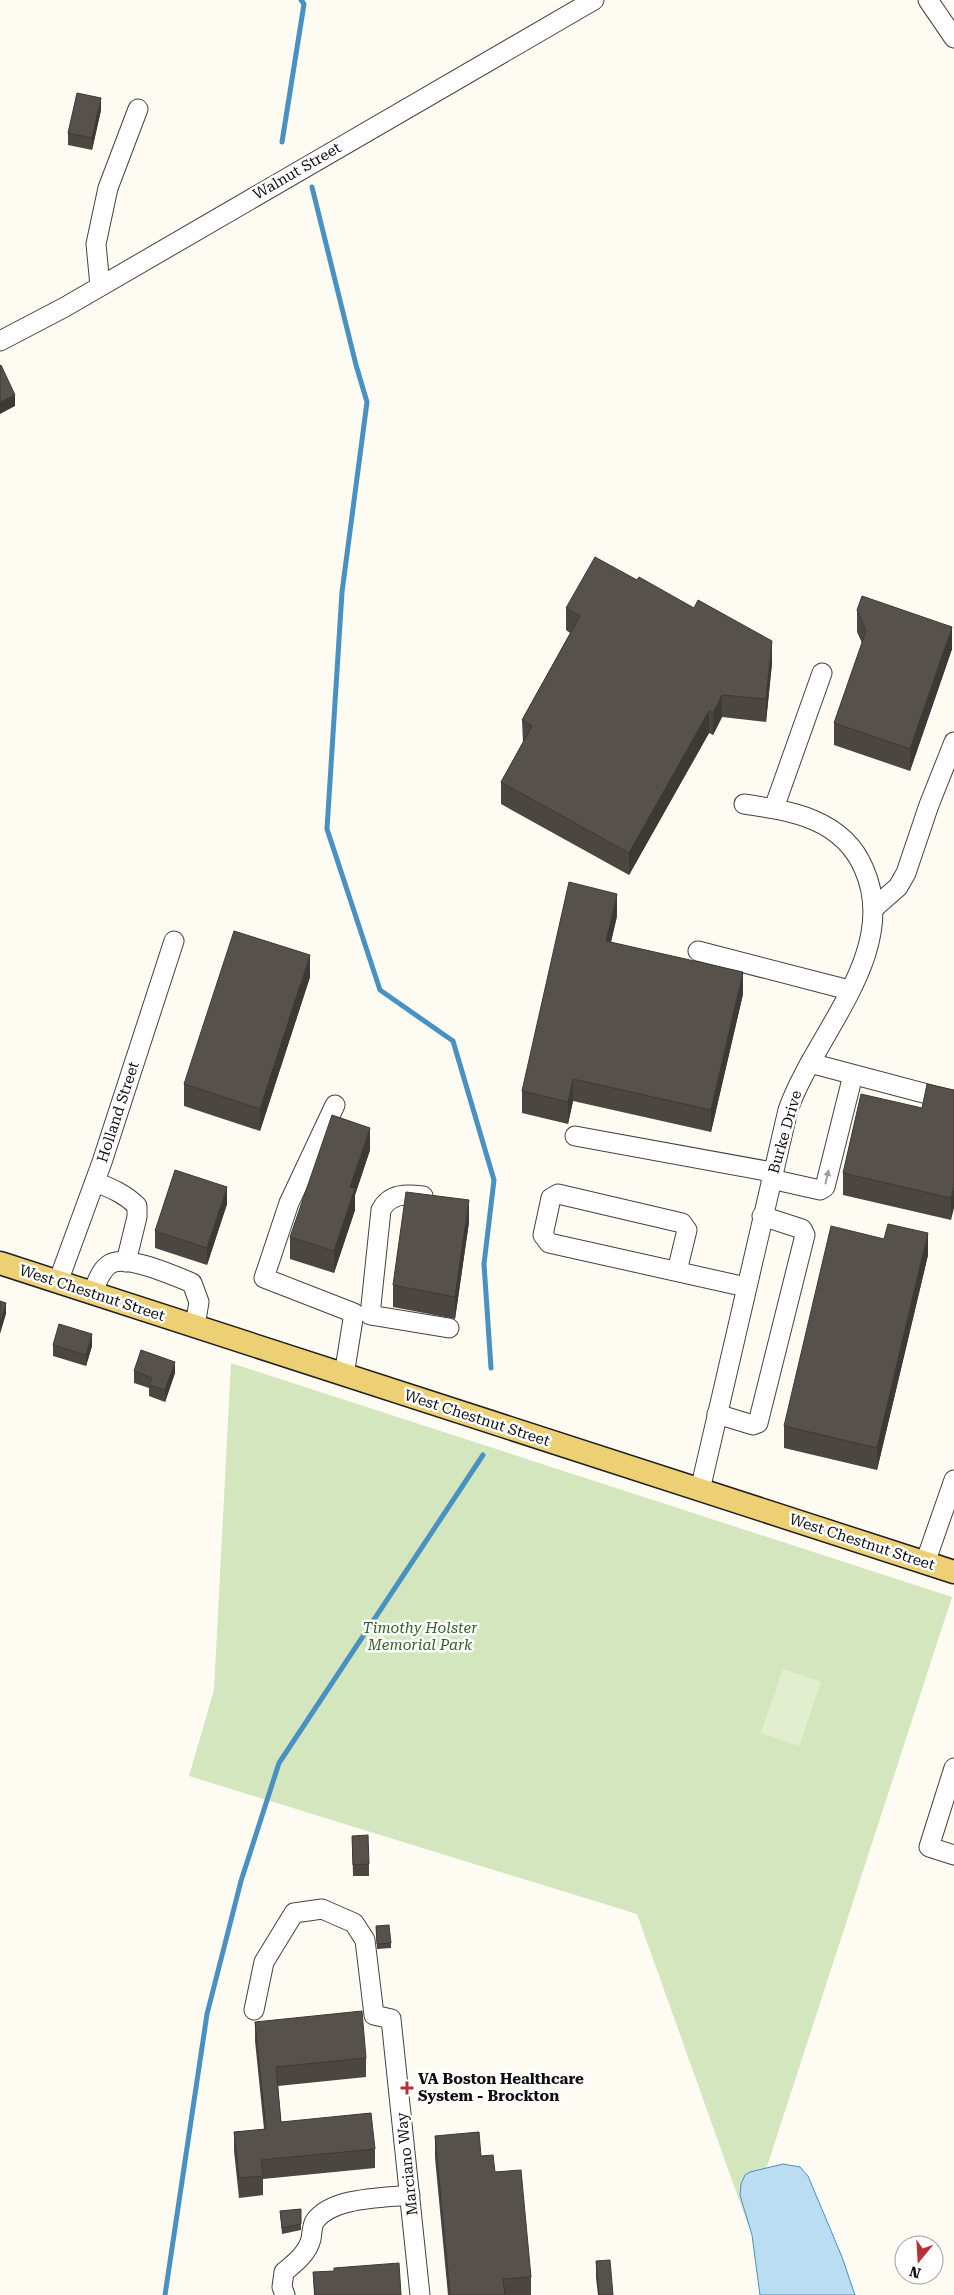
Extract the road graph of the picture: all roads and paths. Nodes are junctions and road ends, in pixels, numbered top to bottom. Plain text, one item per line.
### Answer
1 (594, 0) edge
2 (928, 0) edge
3 (954, 38) edge
4 (138, 109) dead end
5 (100, 286) junction
6 (0, 341) edge
7 (822, 672) dead end
8 (954, 742) edge
9 (744, 804) dead end
10 (774, 808) junction
11 (874, 908) junction
12 (174, 941) dead end
13 (698, 951) dead end
14 (849, 990) junction
15 (810, 1063) junction
16 (852, 1075) junction
17 (954, 1101) edge
18 (335, 1105) dead end
19 (575, 1136) dead end
20 (771, 1176) junction
21 (95, 1182) junction
22 (422, 1196) edge
23 (762, 1216) junction
24 (126, 1262) junction
25 (0, 1263) edge
26 (677, 1271) junction
27 (58, 1282) junction
28 (746, 1287) junction
29 (92, 1293) junction
30 (362, 1314) junction
31 (195, 1326) junction
32 (449, 1328) dead end
33 (344, 1375) junction
34 (717, 1414) junction
35 (954, 1480) edge
36 (700, 1490) junction
37 (946, 1525) edge
38 (925, 1563) junction
39 (954, 1572) edge
40 (954, 1768) edge
41 (954, 1855) edge
42 (254, 2010) dead end
43 (410, 2195) junction
44 (285, 2295) edge
45 (420, 2295) edge

1 - 5 street, Walnut Street
2 - 3 street
4 - 5 street
5 - 6 street, Walnut Street
7 - 10 street
8 - 11 street
9 - 10 street, Burke Drive
10 - 11 street, Burke Drive
11 - 14 street, Burke Drive
12 - 21 street, Holland Street
13 - 14 street
14 - 15 street, Burke Drive
15 - 16 street
15 - 20 street, Burke Drive
16 - 17 street
20 -> 16 street
18 - 30 street
19 - 20 street
20 - 23 street, Burke Drive
21 - 24 street
21 - 27 street, Holland Street
22 - 30 street
23 - 28 street, Burke Drive
23 - 34 street
24 - 29 street
24 - 31 street
25 - 27 main road, West Chestnut Street
26 - 26 street
26 - 28 street
27 - 29 main road, West Chestnut Street
28 - 34 street, Burke Drive
29 - 31 main road, West Chestnut Street
30 - 32 street
30 - 33 street
31 - 33 main road, West Chestnut Street
33 - 36 main road, West Chestnut Street
34 - 36 street, Burke Drive
35 - 37 street
36 - 38 main road, West Chestnut Street
37 - 38 street
38 - 39 main road, West Chestnut Street
40 - 41 street
42 - 43 street, Marciano Way
43 - 44 street
43 - 45 street, Marciano Way

